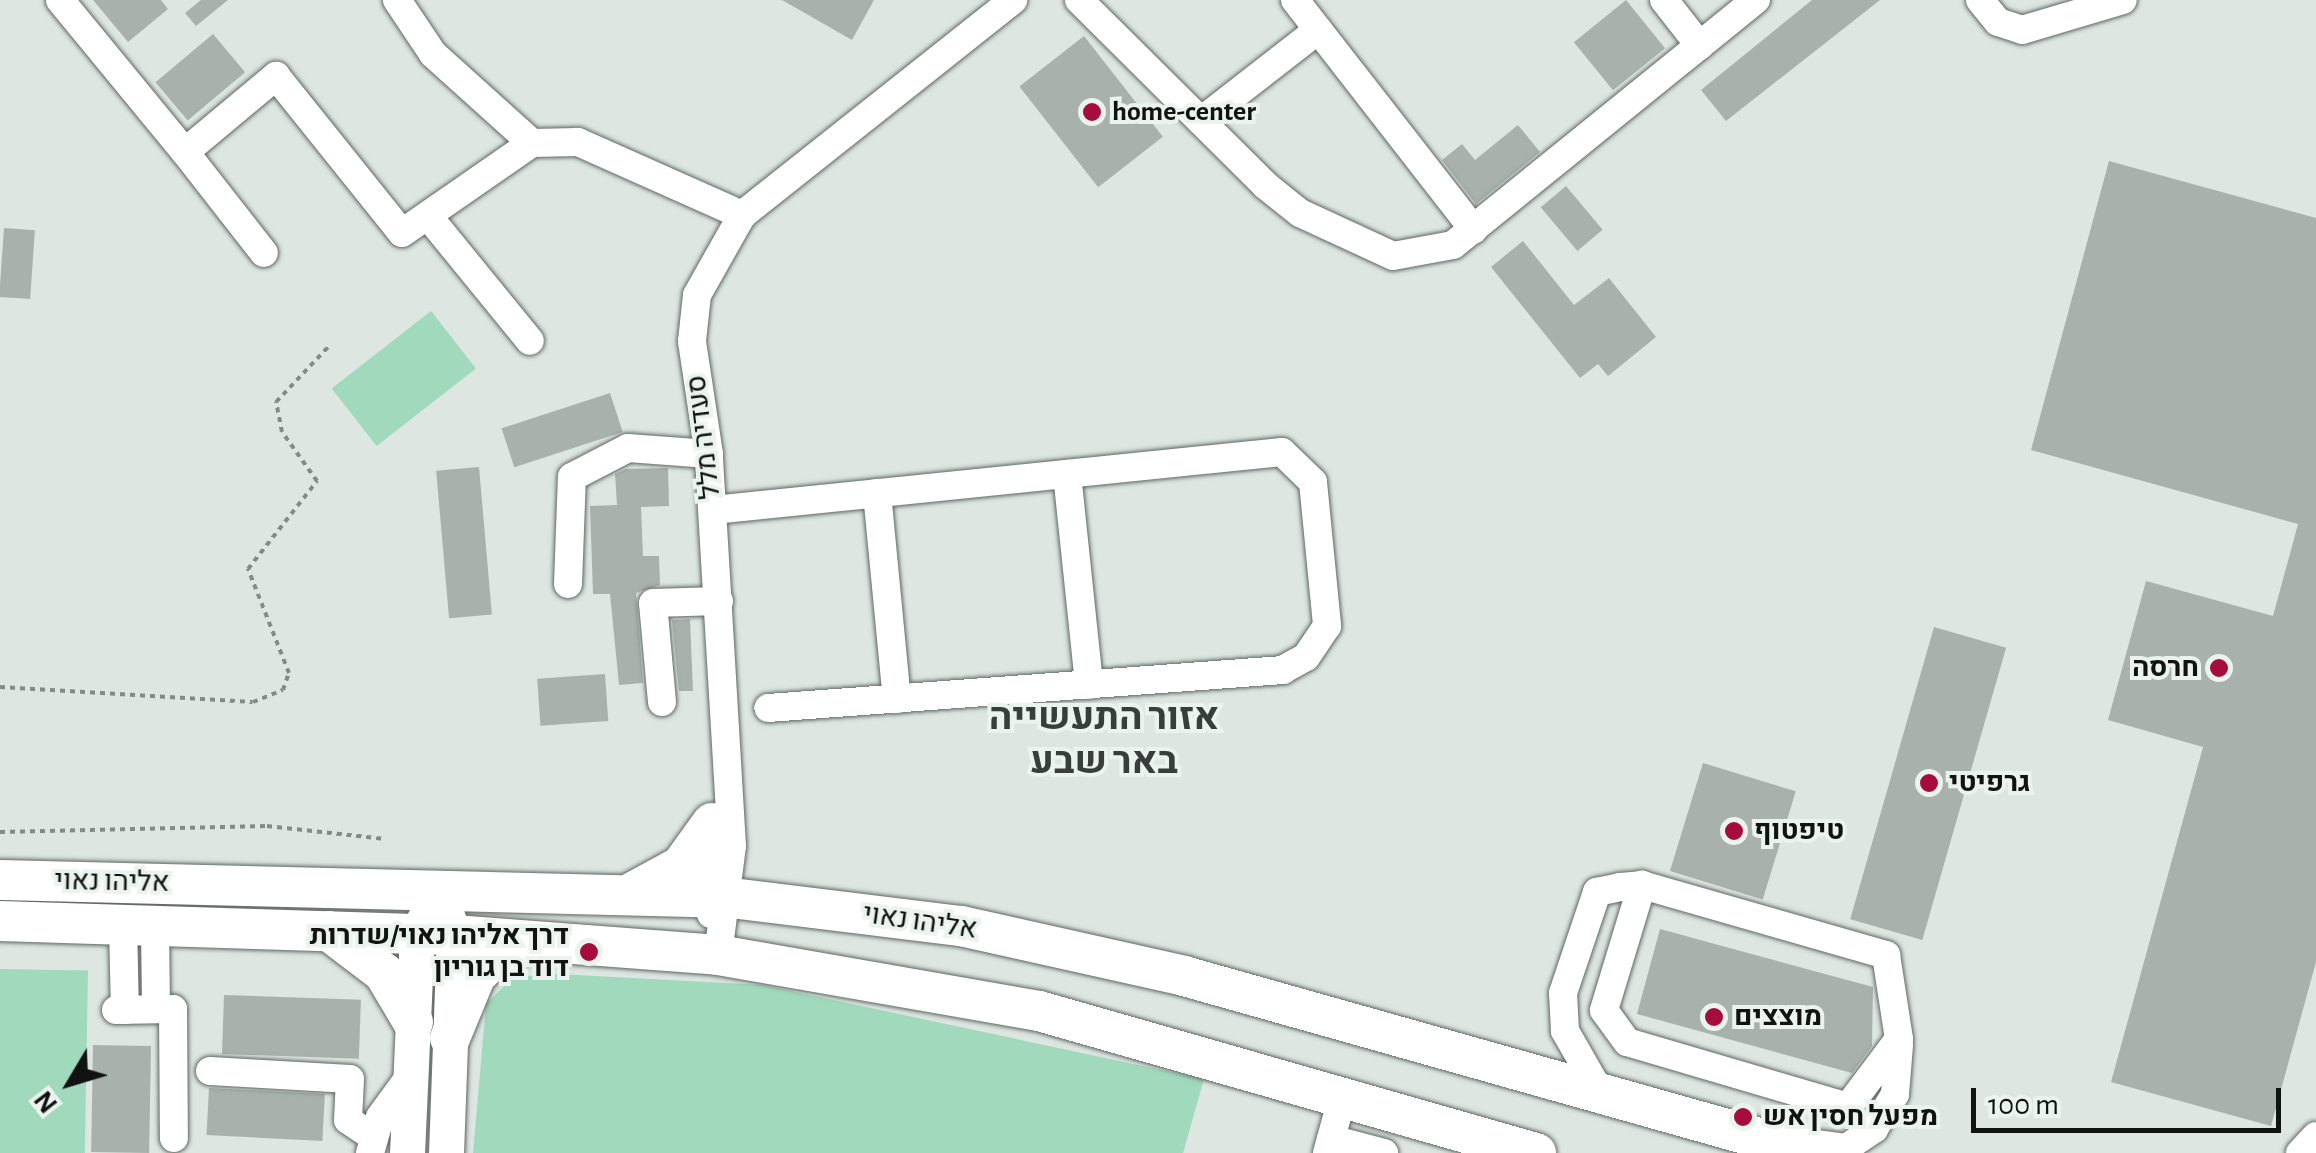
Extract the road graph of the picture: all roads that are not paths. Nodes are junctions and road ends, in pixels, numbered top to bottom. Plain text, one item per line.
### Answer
1 (60, 0) edge
2 (397, 0) edge
3 (1013, 0) edge
4 (1079, 0) edge
5 (1295, 0) edge
6 (1664, 0) edge
7 (1756, 0) edge
8 (1980, 0) edge
9 (2122, 0) edge
10 (1318, 30) junction
11 (1700, 46) junction
12 (1201, 121) junction
13 (532, 143) junction
14 (185, 152) junction
15 (428, 216) junction
16 (742, 216) junction
17 (1474, 230) junction
18 (264, 253) dead end
19 (530, 341) dead end
20 (708, 454) junction
21 (1067, 474) junction
22 (877, 493) junction
23 (713, 510) junction
24 (568, 584) dead end
25 (720, 602) junction
26 (1089, 684) junction
27 (897, 699) junction
28 (662, 702) dead end
29 (768, 708) dead end
30 (725, 746) junction
31 (712, 823) junction
32 (0, 880) edge
33 (1642, 885) junction
34 (438, 890) junction
35 (620, 897) junction
36 (720, 898) junction
37 (0, 921) edge
38 (139, 925) junction
39 (329, 931) junction
40 (436, 935) junction
41 (532, 942) junction
42 (718, 955) junction
43 (156, 1010) junction
44 (413, 1022) junction
45 (450, 1038) junction
46 (1899, 1038) junction
47 (210, 1071) dead end
48 (410, 1076) junction
49 (1601, 1094) junction
50 (1342, 1095) junction
51 (1750, 1136) junction
52 (2316, 1136) edge
53 (174, 1138) dead end
54 (371, 1144) edge
55 (1329, 1146) edge
56 (407, 1153) edge
57 (446, 1153) edge
58 (1384, 1153) edge
59 (1536, 1153) edge
60 (1812, 1153) edge
61 (2300, 1153) edge

1 - 14 street
2 - 13 street
3 - 16 street, סעדיה מלל
4 - 12 street
5 - 10 street
6 - 11 street
7 - 11 street
8 - 9 street
10 - 12 street
10 - 17 street
11 - 17 street
12 - 17 street
13 - 15 street
13 - 16 street
14 - 15 street
14 - 18 street
15 - 19 street
16 - 20 street, סעדיה מלל
20 - 23 street, סעדיה מלל
20 - 24 street
21 - 22 street
21 - 26 street
21 - 26 street
22 - 23 street
22 - 27 street
23 - 25 street, סעדיה מלל
25 - 28 street
25 - 30 street, סעדיה מלל
26 - 27 street
27 - 29 street
30 - 31 street, סעדיה מלל
30 - 36 street, סעדיה מלל
31 - 35 highway
31 - 36 street, סעדיה מלל
32 - 34 highway, אליהו נאוי
33 - 46 street
33 - 46 street
33 - 49 street
34 - 35 highway, אליהו נאוי
34 - 40 main road
35 - 36 highway, אליהו נאוי
36 - 42 street, סעדיה מלל
36 - 49 highway, אליהו נאוי
37 - 38 highway, אליהו נאוי
38 - 39 highway, אליהו נאוי
38 - 43 street
38 - 43 street
39 - 40 highway, אליהו נאוי
39 - 44 highway
40 - 41 highway, אליהו נאוי
40 - 44 main road
40 - 45 main road
41 - 42 highway, אליהו נאוי
41 - 45 highway
42 - 50 highway, אליהו נאוי
43 - 53 street
44 - 48 main road
45 - 57 main road
46 - 51 street
47 - 54 street
48 - 54 street
48 - 56 main road
49 - 51 highway, אליהו נאוי
50 - 55 street
50 - 59 highway, אליהו נאוי
51 - 60 highway, אליהו נאוי
52 - 61 street
55 - 58 street

